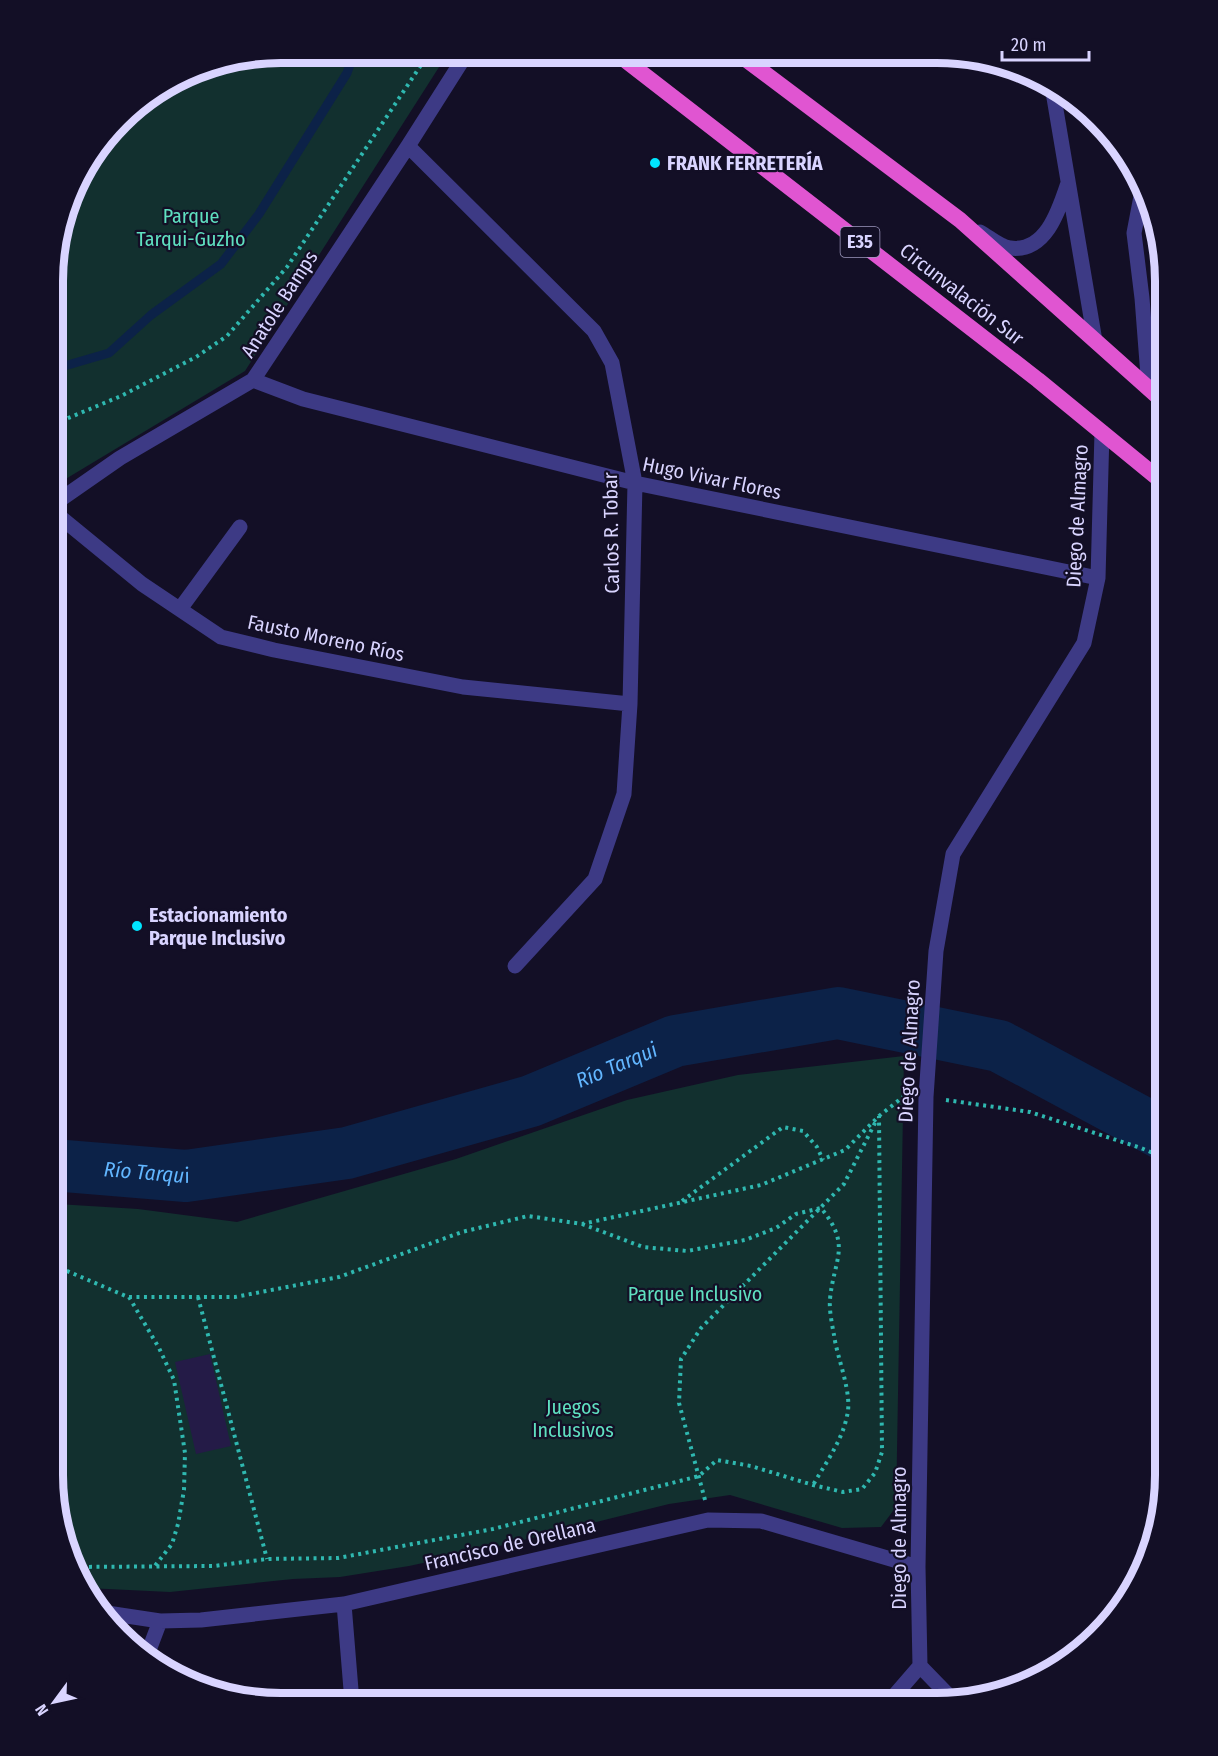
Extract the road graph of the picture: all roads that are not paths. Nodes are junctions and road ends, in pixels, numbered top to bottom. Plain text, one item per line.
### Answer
1 (460, 63) edge
2 (628, 63) edge
3 (751, 63) edge
4 (1054, 97) edge
5 (408, 146) junction
6 (1069, 180) junction
7 (1140, 203) edge
8 (960, 220) junction
9 (1095, 341) junction
10 (253, 380) junction
11 (1149, 389) junction
12 (1155, 394) edge
13 (1102, 432) junction
14 (1155, 476) edge
15 (635, 483) junction
16 (63, 498) edge
17 (63, 519) edge
18 (240, 527) dead end
19 (1098, 578) junction
20 (180, 609) junction
21 (630, 704) junction
22 (514, 966) dead end
23 (918, 1567) junction
24 (344, 1605) junction
25 (113, 1614) edge
26 (160, 1621) junction
27 (149, 1649) edge
28 (920, 1666) junction
29 (351, 1693) edge
30 (897, 1693) edge
31 (946, 1693) edge

1 - 5 street, Anatole Bamps
2 - 13 highway, Circunvalación Sur / E35
3 - 8 highway
4 - 6 street
5 - 10 street, Anatole Bamps
5 - 15 street, Carlos R. Tobar
6 - 8 street
6 - 9 street
7 - 11 street
8 - 9 highway
9 - 11 highway
10 - 15 street, Hugo Vivar Flores
10 - 16 street, Anatole Bamps
11 - 12 highway
13 - 14 highway, Circunvalación Sur / E35
13 - 19 street, Diego de Almagro
15 - 19 street, Hugo Vivar Flores
15 - 21 street, Carlos R. Tobar
17 - 20 street, Fausto Moreno Ríos
18 - 20 street
19 - 23 street, Diego de Almagro
20 - 21 street, Fausto Moreno Ríos
21 - 22 street, Carlos R. Tobar
23 - 24 street, Francisco de Orellana
23 - 28 street, Diego de Almagro
24 - 26 street, Francisco de Orellana
24 - 29 street
25 - 26 street, Francisco de Orellana
26 - 27 street
28 - 30 street
28 - 31 street

